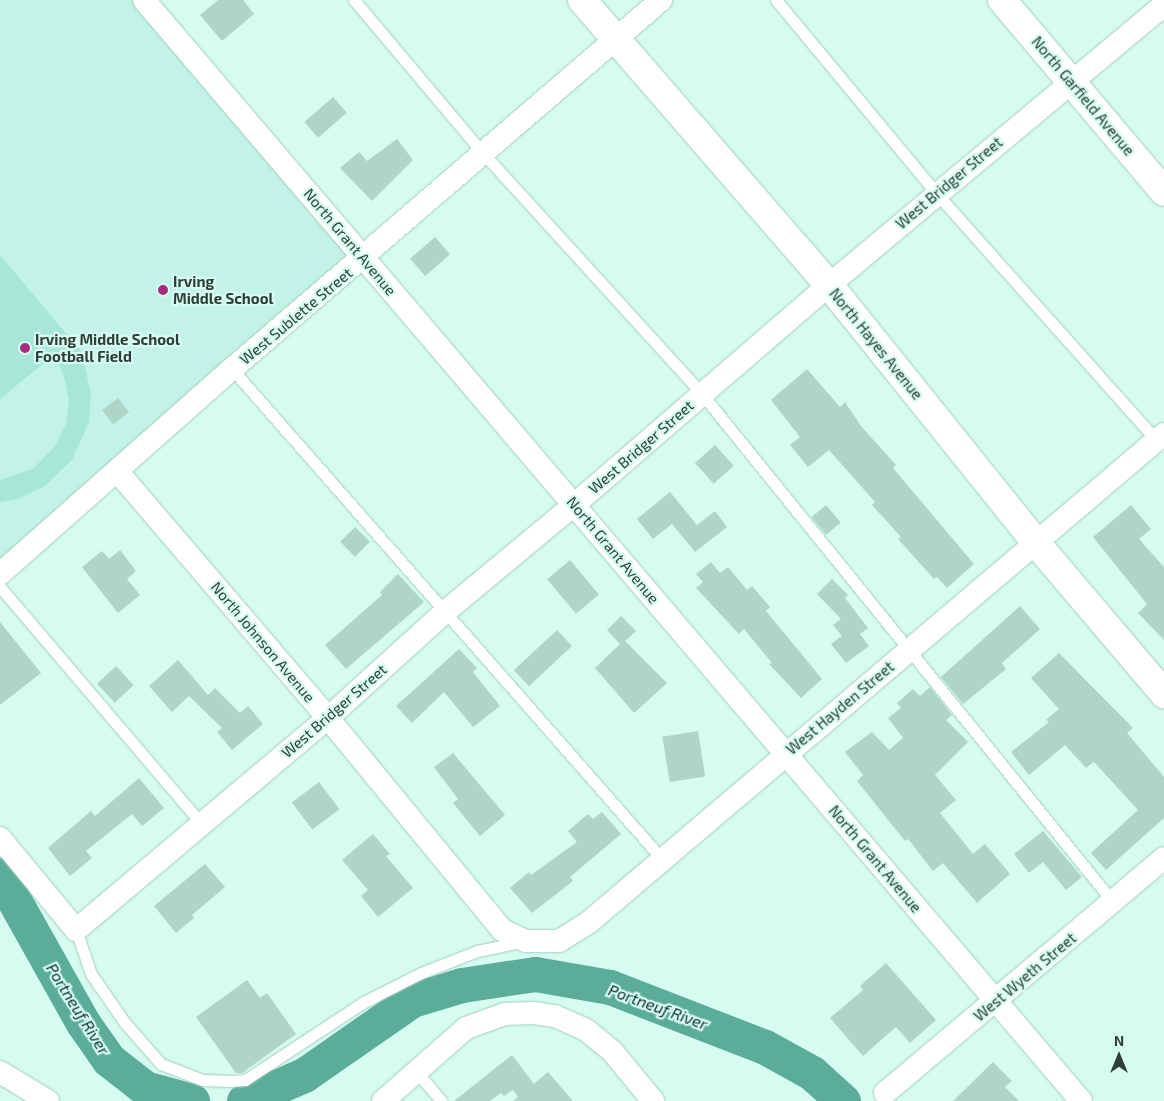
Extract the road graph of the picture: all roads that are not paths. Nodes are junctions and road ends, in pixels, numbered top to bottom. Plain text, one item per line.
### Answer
1 (354, 0) edge
2 (582, 0) edge
3 (661, 0) edge
4 (776, 0) edge
5 (1002, 0) edge
6 (154, 4) edge
7 (1164, 5) edge
8 (616, 41) junction
9 (1070, 82) junction
10 (483, 153) junction
11 (1164, 192) edge
12 (937, 194) junction
13 (364, 258) junction
14 (829, 285) junction
15 (232, 369) junction
16 (702, 394) junction
17 (1162, 441) edge
18 (117, 471) junction
19 (574, 505) junction
20 (1037, 544) junction
21 (0, 574) edge
22 (0, 587) edge
23 (445, 612) junction
24 (908, 652) junction
25 (1164, 694) edge
26 (328, 718) junction
27 (785, 753) junction
28 (202, 824) junction
29 (0, 838) edge
30 (1164, 858) edge
31 (662, 859) junction
32 (1113, 902) junction
33 (76, 930) junction
34 (502, 930) joint
35 (526, 941) junction
36 (997, 1002) junction
37 (0, 1072) edge
38 (417, 1072) junction
39 (885, 1094) dead end
40 (48, 1101) edge
41 (382, 1101) edge
42 (441, 1101) edge
43 (653, 1101) edge
44 (1081, 1101) edge

1 - 10 lane
2 - 8 street, North Hayes Avenue
3 - 8 street, West Sublette Street
4 - 12 lane
5 - 9 street, North Garfield Avenue
6 - 13 street, North Grant Avenue
7 - 9 street, West Bridger Street
8 - 10 street, West Sublette Street
8 - 14 street, North Hayes Avenue
9 - 11 street, North Garfield Avenue
9 - 12 street, West Bridger Street
10 - 13 street, West Sublette Street
10 - 16 lane
12 - 14 street, West Bridger Street
12 - 17 lane
13 - 15 street, West Sublette Street
13 - 19 street, North Grant Avenue
14 - 16 street, West Bridger Street
14 - 20 street, North Hayes Avenue
15 - 18 street, West Sublette Street
15 - 23 lane
16 - 19 street, West Bridger Street
16 - 24 lane
17 - 20 street, West Hayden Street
18 - 21 street, West Sublette Street
18 - 26 street, North Johnson Avenue
19 - 23 street, West Bridger Street
19 - 27 street, North Grant Avenue
20 - 24 street, West Hayden Street
20 - 25 street, North Hayes Avenue
22 - 28 lane
23 - 26 street, West Bridger Street
23 - 31 lane
24 - 27 street, West Hayden Street
24 - 32 lane
26 - 28 street, West Bridger Street
26 - 34 street, North Johnson Avenue
27 - 31 street, West Hayden Street
27 - 36 street, North Grant Avenue
28 - 33 street, West Bridger Street
29 - 33 street
30 - 32 street, West Wyeth Street
31 - 35 street, West Hayden Street
32 - 36 street, West Wyeth Street
33 - 35 lane
34 - 35 street, West Hayden Street
36 - 39 street, West Wyeth Street
36 - 44 street, North Grant Avenue
37 - 40 street
38 - 41 street
38 - 42 lane
38 - 43 street

